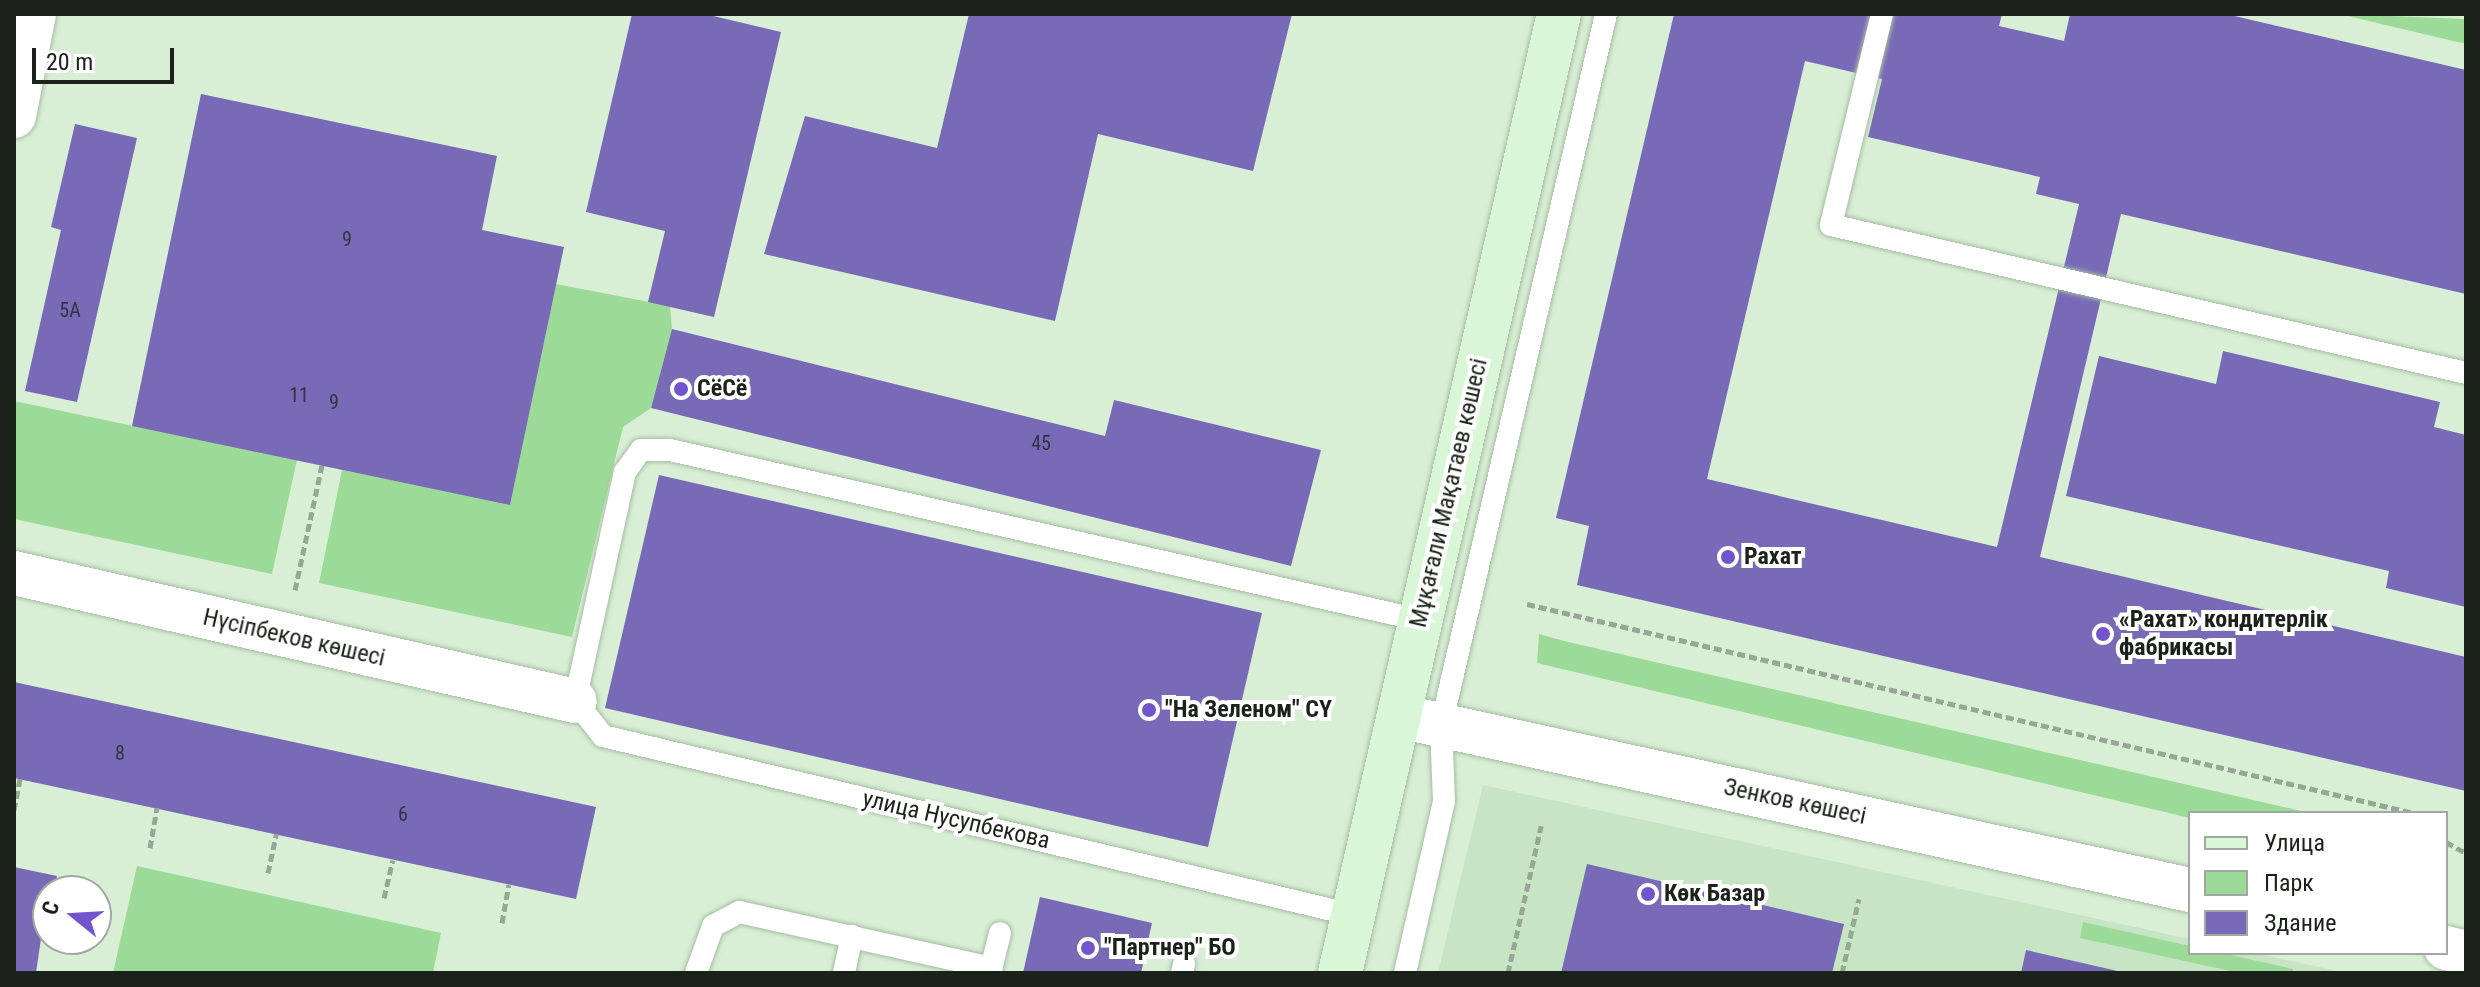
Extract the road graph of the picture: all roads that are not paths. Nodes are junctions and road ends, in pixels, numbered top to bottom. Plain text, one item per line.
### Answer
1 (34, 14) edge
2 (1559, 14) edge
3 (1606, 14) edge
4 (1882, 14) edge
5 (14, 116) edge
6 (2466, 373) edge
7 (14, 573) edge
8 (1420, 620) junction
9 (575, 701) junction
10 (1399, 716) junction
11 (1441, 726) junction
12 (2188, 890) edge
13 (1353, 915) junction
14 (1000, 933) dead end
15 (852, 936) junction
16 (991, 970) edge
17 (696, 973) edge
18 (844, 973) edge
19 (1340, 973) edge
20 (1405, 973) edge

1 - 5 street
2 - 8 main road, Мұқағали Мақатаев көшесі
3 - 11 lane
4 - 6 lane
7 - 9 street, Нүсіпбеков көшесі
8 - 9 lane
8 - 10 main road, Мұқағали Мақатаев көшесі
9 - 13 lane, улица Нусупбекова
10 - 11 street, Зенков көшесі
10 - 13 main road, Мұқағали Мақатаев көшесі
11 - 12 street, Зенков көшесі
11 - 20 lane
13 - 19 main road, Мұқағали Мақатаев көшесі
14 - 16 lane
15 - 16 lane
15 - 17 lane
15 - 18 lane

